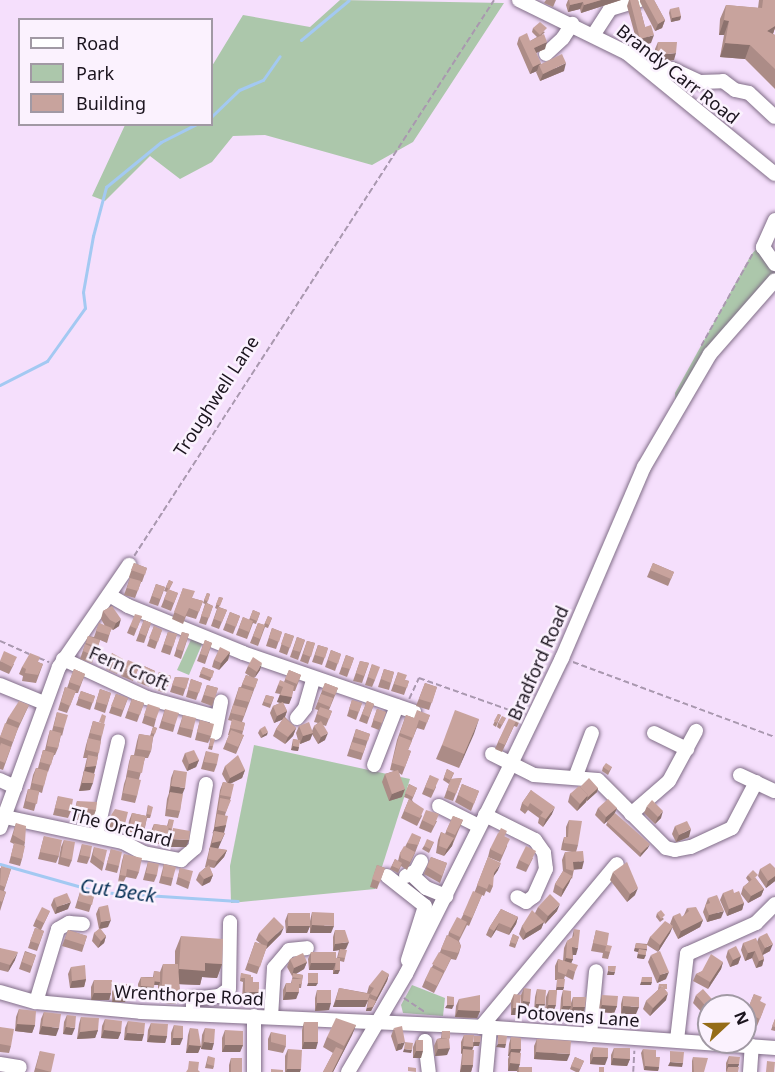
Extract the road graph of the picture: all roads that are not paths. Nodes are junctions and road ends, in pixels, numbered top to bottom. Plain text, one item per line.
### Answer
1 (519, 0) edge
2 (640, 0) edge
3 (572, 24) junction
4 (594, 34) junction
5 (546, 54) dead end
6 (657, 77) junction
7 (771, 115) edge
8 (756, 124) dead end
9 (775, 174) edge
10 (775, 220) edge
11 (775, 264) edge
12 (775, 280) edge
13 (129, 565) road end
14 (109, 595) junction
15 (61, 663) junction
16 (313, 680) junction
17 (0, 685) edge
18 (221, 702) dead end
19 (44, 703) junction
20 (304, 712) dead end
21 (217, 717) junction
22 (696, 731) dead end
23 (215, 733) edge
24 (592, 733) dead end
25 (654, 733) dead end
26 (118, 742) dead end
27 (687, 749) junction
28 (492, 754) dead end
29 (511, 764) junction
30 (374, 765) dead end
31 (740, 775) dead end
32 (575, 778) junction
33 (0, 780) edge
34 (756, 782) junction
35 (206, 784) dead end
36 (15, 788) junction
37 (775, 791) edge
38 (435, 803) dead end
39 (632, 814) junction
40 (482, 821) junction
41 (2, 822) edge
42 (96, 836) junction
43 (421, 861) dead end
44 (617, 864) dead end
45 (387, 876) dead end
46 (446, 896) junction
47 (517, 897) dead end
48 (775, 904) edge
49 (230, 922) dead end
50 (82, 924) dead end
51 (308, 948) dead end
52 (596, 971) dead end
53 (406, 974) junction
54 (229, 989) junction
55 (0, 992) edge
56 (36, 1002) junction
57 (194, 1014) junction
58 (229, 1015) junction
59 (254, 1016) junction
60 (271, 1017) junction
61 (378, 1023) junction
62 (485, 1028) junction
63 (590, 1035) junction
64 (425, 1039) edge
65 (677, 1040) junction
66 (697, 1042) edge
67 (757, 1046) edge
68 (775, 1048) edge
69 (751, 1054) edge
70 (0, 1064) edge
71 (20, 1067) dead end
72 (254, 1072) edge
73 (348, 1072) edge
74 (429, 1072) edge
75 (486, 1072) edge
76 (750, 1072) edge

1 - 3 street, Brandy Carr Road
2 - 4 street
3 - 4 street, Brandy Carr Road
3 - 5 street
4 - 6 street, Brandy Carr Road
6 - 7 street
6 - 9 street, Brandy Carr Road
7 - 8 street
10 - 11 street
12 - 29 street, Bradford Road
13 - 14 street
14 - 15 street
14 - 16 street
15 - 19 street
15 - 21 street, Fern Croft
16 - 20 street
16 - 30 street
17 - 19 street
18 - 21 street
19 - 36 street
21 - 23 street
22 - 27 street
24 - 32 street
25 - 27 street
26 - 42 street
27 - 39 street
28 - 29 street
29 - 32 street
29 - 40 street, Bradford Road
31 - 34 street
32 - 39 street
33 - 36 street
34 - 37 street
34 - 39 street
35 - 42 street, The Orchard
36 - 41 street
38 - 40 street
40 - 46 street, Bradford Road
40 - 47 street
41 - 42 street, The Orchard
43 - 46 street
44 - 62 street
45 - 53 street
46 - 53 street, Bradford Road
48 - 65 street
49 - 54 street
50 - 56 street
51 - 60 street
52 - 63 street
53 - 61 street, Bradford Road
54 - 57 street
54 - 58 street
55 - 56 street, Wrenthorpe Road
56 - 57 street, Wrenthorpe Road
57 - 58 street, Wrenthorpe Road
58 - 59 street, Wrenthorpe Road
59 - 60 street, Wrenthorpe Road
59 - 72 street
60 - 61 street, Wrenthorpe Road
61 - 62 street, Potovens Lane
61 - 73 street, Bradford Road
62 - 63 street, Potovens Lane
62 - 75 street
63 - 65 street, Potovens Lane
64 - 74 street
65 - 66 street, Potovens Lane
67 - 68 street, Potovens Lane
69 - 76 street
70 - 71 street

